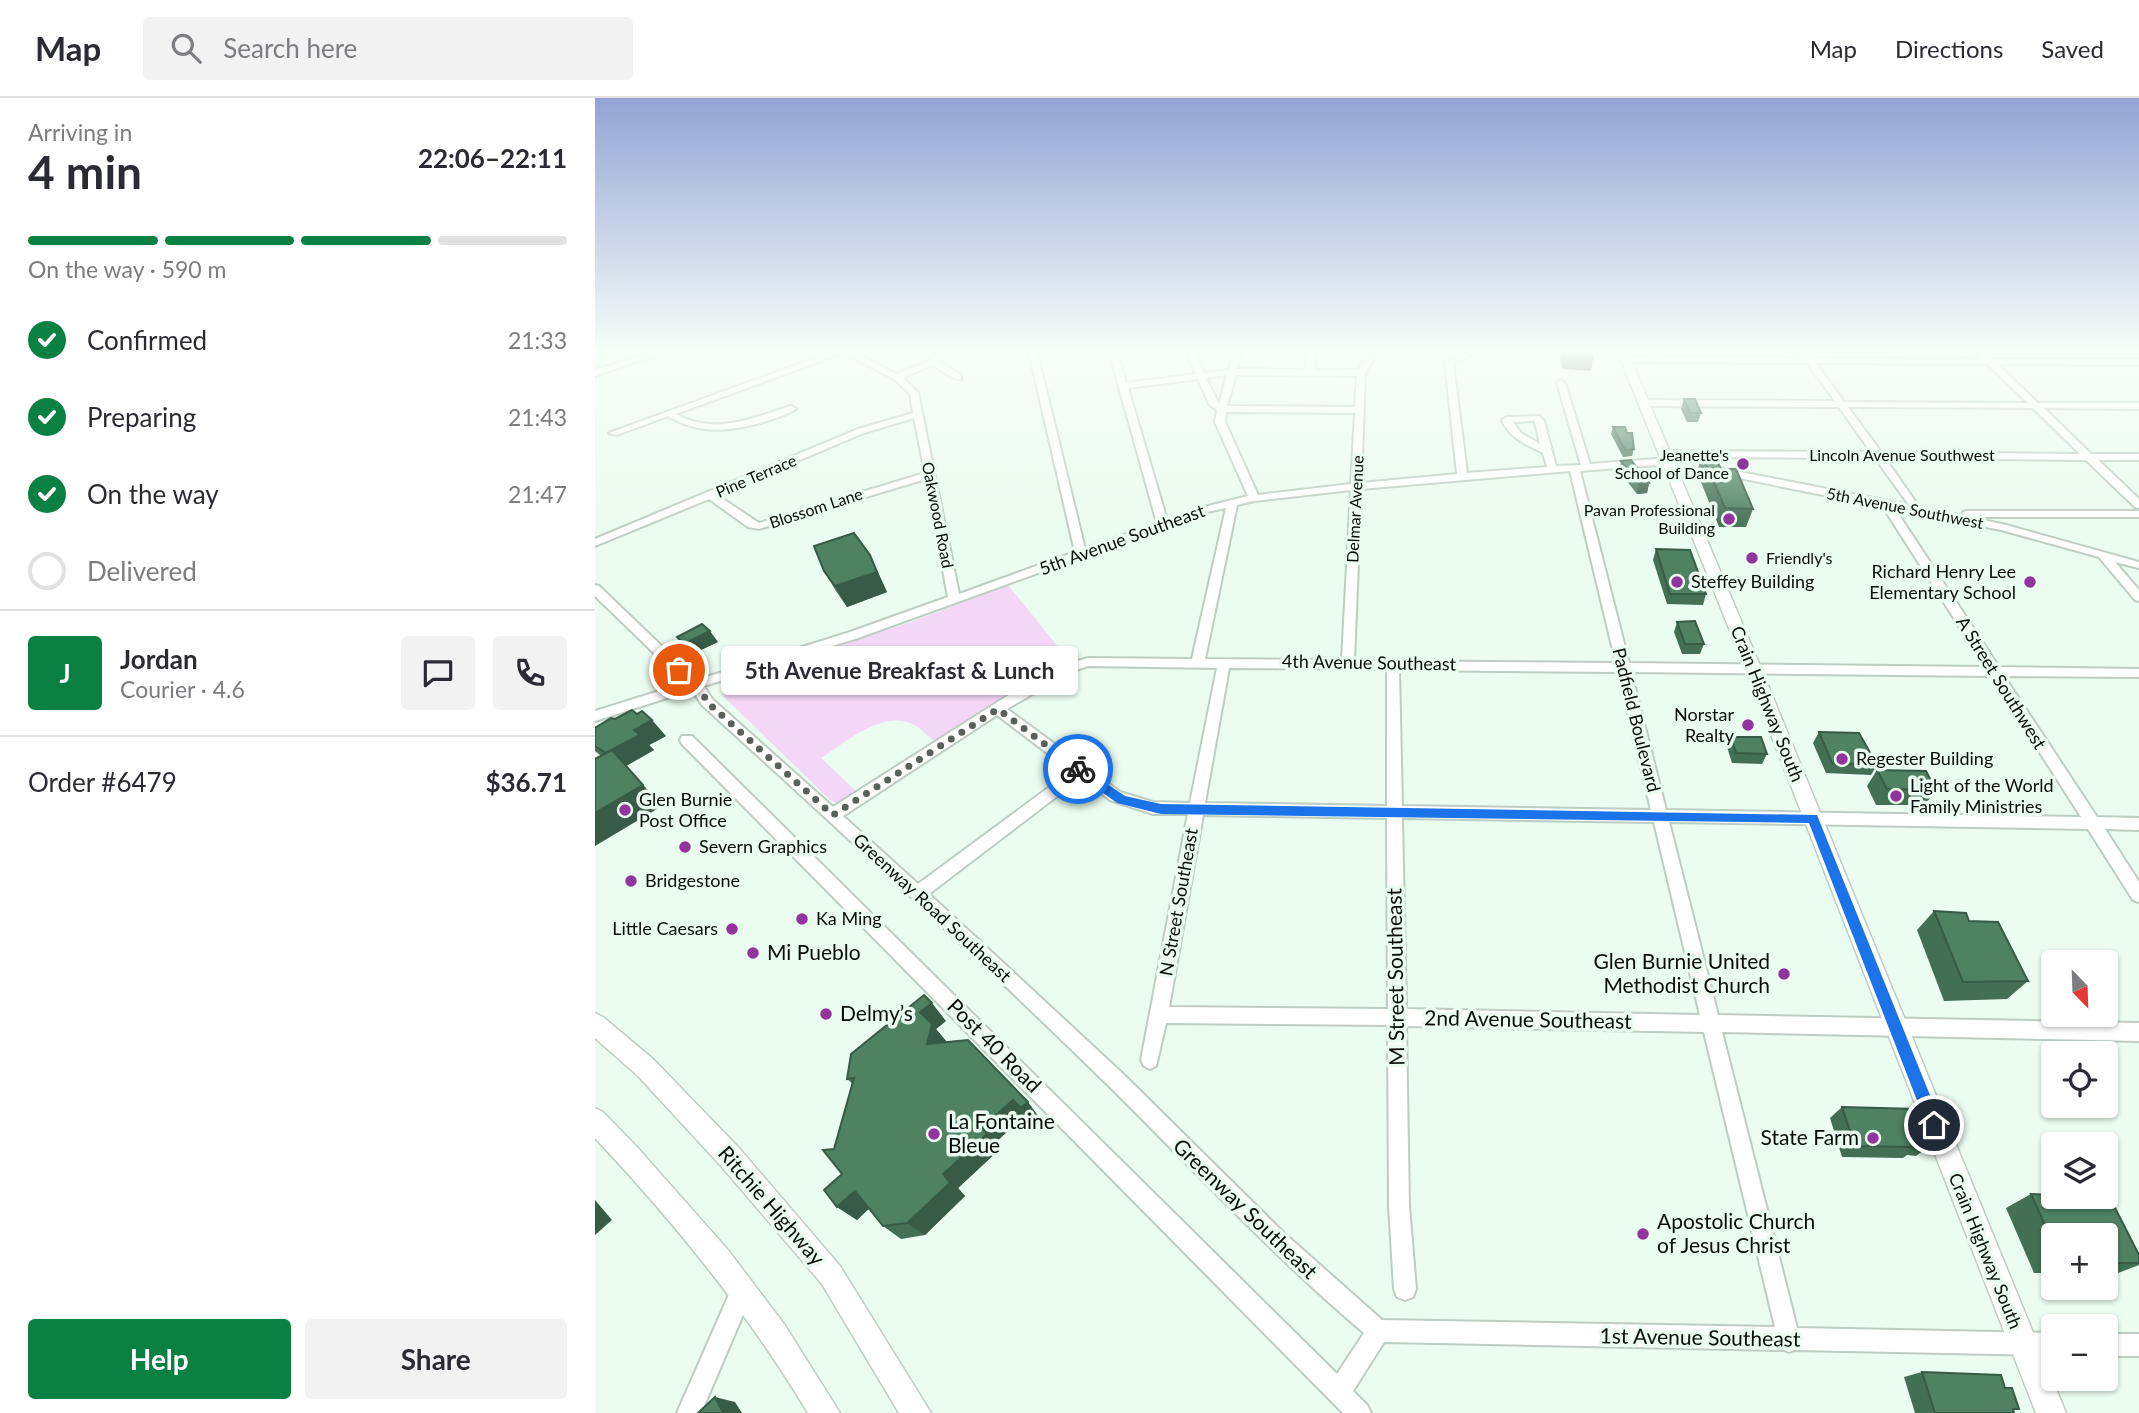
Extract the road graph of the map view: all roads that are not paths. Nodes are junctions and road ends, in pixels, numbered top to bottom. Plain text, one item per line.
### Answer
1 (679, 409) edge
2 (790, 409) edge
3 (918, 409) edge
4 (1047, 409) edge
5 (1130, 409) edge
6 (1222, 409) edge
7 (1273, 409) edge
8 (1454, 409) edge
9 (1567, 409) edge
10 (1647, 409) edge
11 (1845, 409) edge
12 (2041, 409) edge
13 (1360, 410) joint
14 (669, 413) junction
15 (919, 414) junction
16 (614, 433) dead end
17 (1547, 451) junction
18 (1878, 455) junction
19 (1667, 457) junction
20 (2087, 457) junction
21 (2139, 457) edge
22 (1580, 466) junction
23 (1552, 468) junction
24 (930, 475) junction
25 (1462, 476) junction
26 (1356, 487) junction
27 (710, 495) junction
28 (1254, 498) junction
29 (1232, 503) junction
30 (2139, 505) edge
31 (1888, 506) junction
32 (1914, 510) junction
33 (2139, 514) edge
34 (1942, 515) junction
35 (1163, 524) junction
36 (595, 543) edge
37 (2102, 554) junction
38 (1081, 555) junction
39 (2139, 565) edge
40 (595, 589) edge
41 (2139, 597) edge
42 (954, 600) junction
43 (1198, 661) junction
44 (1224, 662) junction
45 (1347, 663) junction
46 (1393, 663) junction
47 (1622, 666) junction
48 (1753, 668) junction
49 (1994, 671) junction
50 (2139, 673) edge
51 (694, 684) junction
52 (998, 709) junction
53 (595, 716) edge
54 (687, 740) dead end
55 (1081, 771) junction
56 (1196, 809) junction
57 (1394, 812) junction
58 (833, 815) junction
59 (1659, 816) junction
60 (1813, 818) junction
61 (2092, 824) junction
62 (2139, 824) edge
63 (917, 894) junction
64 (2139, 895) edge
65 (1159, 1015) junction
66 (1397, 1017) junction
67 (595, 1024) edge
68 (1711, 1024) junction
69 (1897, 1029) junction
70 (2139, 1032) edge
71 (1150, 1060) dead end
72 (1117, 1081) joint
73 (595, 1120) edge
74 (743, 1288) junction
75 (1405, 1289) dead end
76 (1378, 1331) junction
77 (1789, 1341) junction
78 (2022, 1343) junction
79 (2041, 1343) edge
80 (2118, 1345) edge
81 (2139, 1345) edge
82 (1338, 1393) junction
83 (689, 1413) edge
84 (825, 1413) edge
85 (916, 1413) edge
86 (1359, 1413) edge
87 (2051, 1413) edge

1 - 14 street
2 - 14 street
3 - 15 street, Oakwood Road
4 - 38 street
5 - 35 street
6 - 28 street
7 - 13 street
8 - 25 street
9 - 22 street, Padfield Boulevard
10 - 19 main road, Crain Highway South
11 - 18 street
12 - 20 street
13 - 26 street, Delmar Avenue
14 - 16 street
15 - 24 street, Oakwood Road
15 - 27 street, Pine Terrace
17 - 17 street
17 - 23 street
18 - 19 street, Lincoln Avenue Southwest
18 - 20 street, Lincoln Avenue Southwest
18 - 32 street
19 - 22 street, 5th Avenue Southeast
19 - 31 street, 5th Avenue Southwest
19 - 48 main road, Crain Highway South
20 - 21 street, Lincoln Avenue Southwest
20 - 30 street
22 - 23 street, 5th Avenue Southeast
22 - 47 street, Padfield Boulevard
23 - 25 street, 5th Avenue Southeast
24 - 27 street, Blossom Lane
24 - 42 street, Oakwood Road
25 - 26 street, 5th Avenue Southeast
26 - 28 street, 5th Avenue Southeast
26 - 45 street, Delmar Avenue
27 - 36 street, Pine Terrace
28 - 29 street, 5th Avenue Southeast
29 - 35 street, 5th Avenue Southeast
29 - 43 street
31 - 32 street, 5th Avenue Southwest
31 - 49 street, A Street Southwest
32 - 34 street, 5th Avenue Southwest
33 - 34 street
34 - 37 street, 5th Avenue Southwest
35 - 38 street, 5th Avenue Southeast
37 - 39 street, 5th Avenue Southwest
37 - 41 street
38 - 42 street, 5th Avenue Southeast
40 - 51 street, Greenway Road Southeast
42 - 51 street, 5th Avenue Southeast
43 - 44 street, 4th Avenue Southeast
43 - 52 street, 4th Avenue Southeast
44 - 45 street, 4th Avenue Southeast
44 - 56 street, N Street Southeast
45 - 46 street, 4th Avenue Southeast
46 - 47 street, 4th Avenue Southeast
46 - 57 street, M Street Southeast
47 - 48 street, 4th Avenue Southeast
47 - 59 street, Padfield Boulevard
48 - 49 street, 4th Avenue Southeast
48 - 60 main road, Crain Highway South
49 - 50 street, 4th Avenue Southeast
49 - 61 street, A Street Southwest
51 - 53 street, 5th Avenue Southeast
51 - 58 street, Greenway Road Southeast
52 - 55 street
52 - 58 street, 4th Avenue Southeast
54 - 82 street, Post 40 Road
55 - 56 street
55 - 63 street
56 - 57 street
56 - 65 street, N Street Southeast
57 - 59 street
57 - 66 street, M Street Southeast
58 - 63 street, Greenway Road Southeast
59 - 60 street
59 - 68 street, Padfield Boulevard
60 - 61 street
60 - 69 main road, Crain Highway South
61 - 62 street
61 - 64 street, A Street Southwest
63 - 72 street, Greenway Road Southeast
65 - 66 street, 2nd Avenue Southeast
65 - 71 street, N Street Southeast
66 - 68 street, 2nd Avenue Southeast
66 - 75 street, M Street Southeast
67 - 85 main road, Ritchie Highway
68 - 69 street, 2nd Avenue Southeast
68 - 77 street, Padfield Boulevard
69 - 70 street, 2nd Avenue Southeast
69 - 78 main road, Crain Highway South
72 - 76 street, Greenway Southeast
73 - 74 main road
74 - 83 street
74 - 84 main road
76 - 77 street, 1st Avenue Southeast
76 - 82 street
77 - 78 street, 1st Avenue Southeast
78 - 79 street, 1st Avenue Southeast
78 - 87 main road, Crain Highway South
80 - 81 street
82 - 86 street, Post 40 Road

